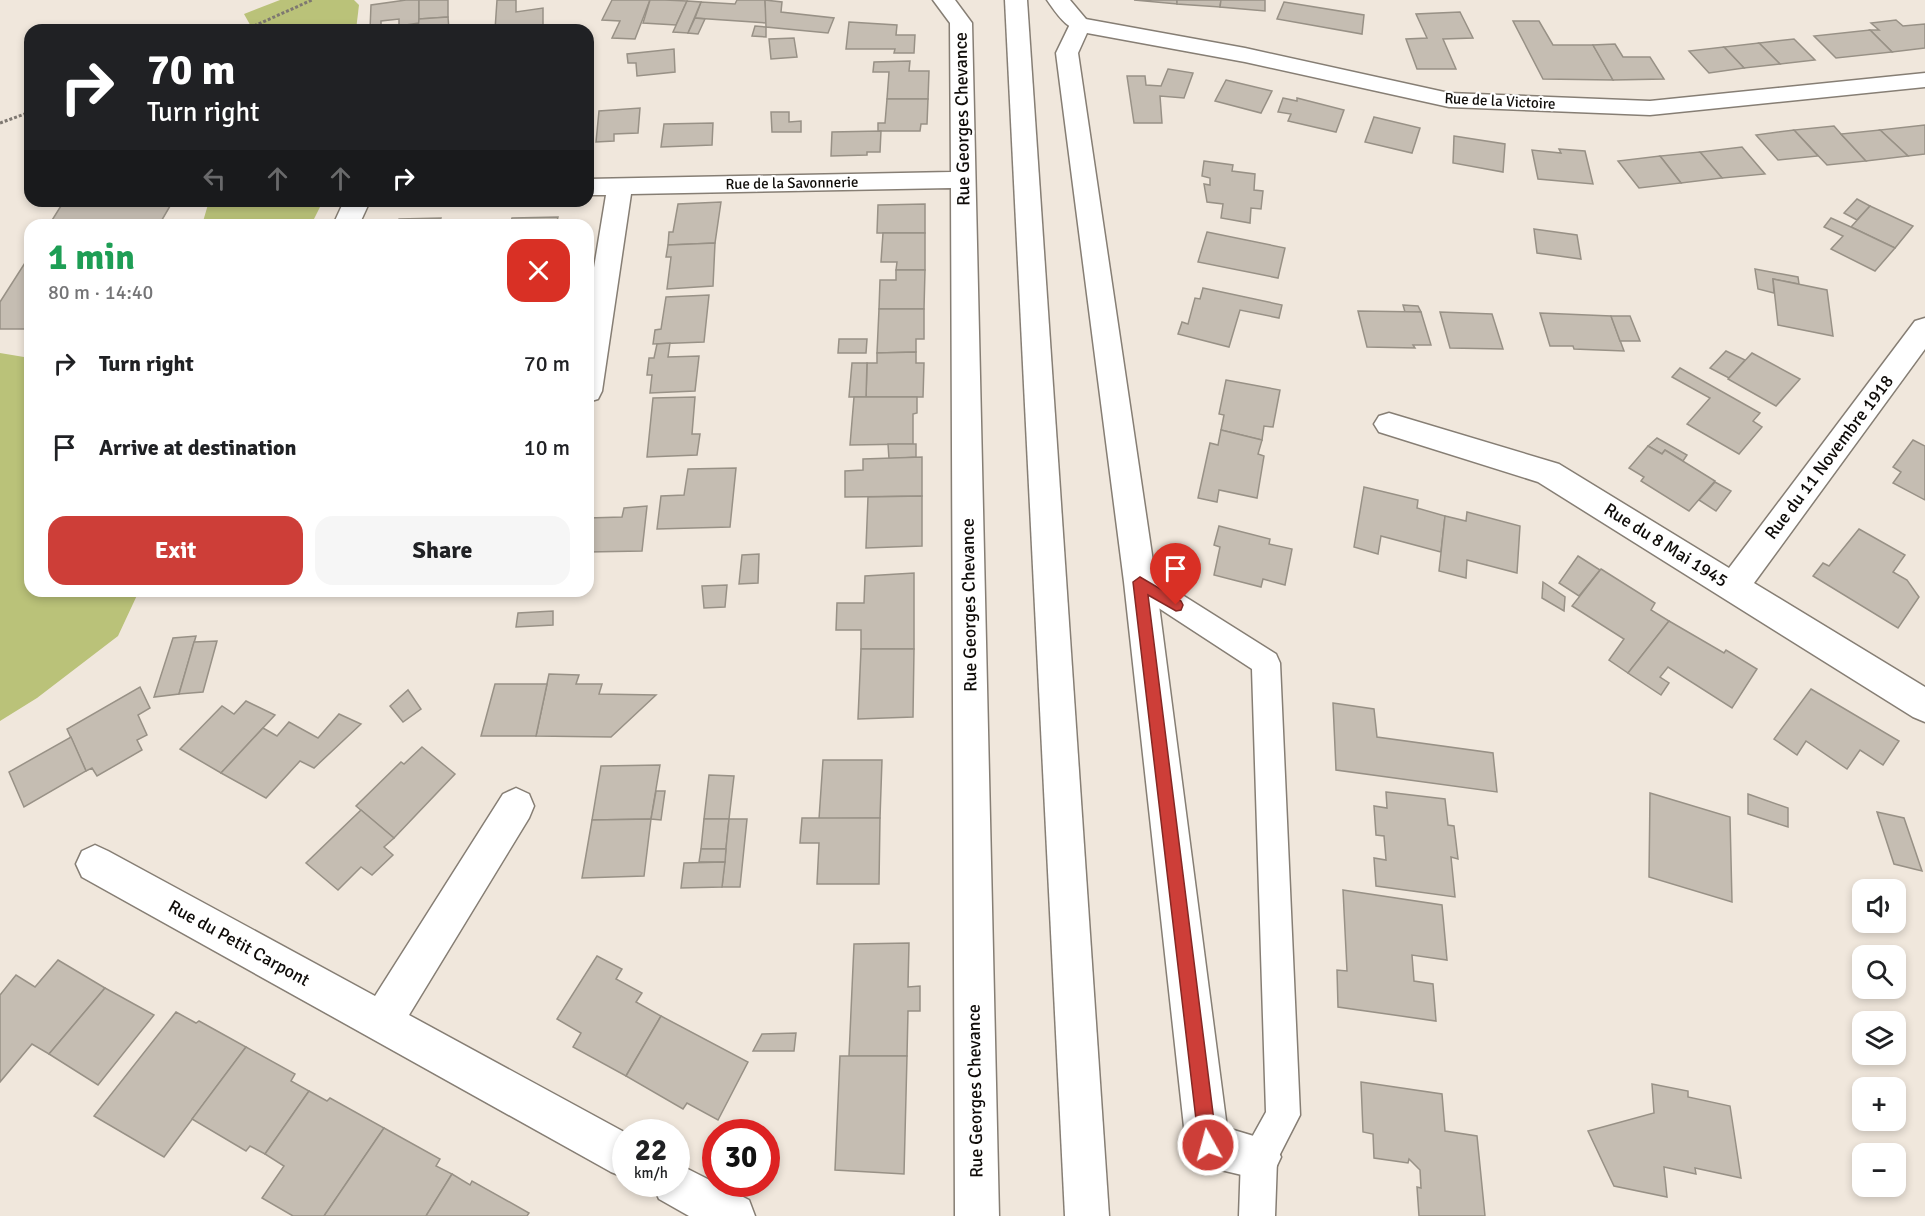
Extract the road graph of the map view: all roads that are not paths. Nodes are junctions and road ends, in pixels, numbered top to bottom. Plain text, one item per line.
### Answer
1 (944, 0) edge
2 (1016, 0) edge
3 (1058, 0) edge
4 (1080, 25) junction
5 (1925, 80) edge
6 (963, 180) junction
7 (620, 186) junction
8 (594, 187) edge
9 (1925, 328) edge
10 (594, 353) edge
11 (1389, 424) dead end
12 (1140, 582) junction
13 (1733, 586) junction
14 (1925, 706) edge
15 (516, 806) dead end
16 (96, 864) dead end
17 (382, 1022) junction
18 (612, 1149) edge
19 (1259, 1157) junction
20 (690, 1193) edge
21 (733, 1216) edge
22 (977, 1216) edge
23 (1087, 1216) edge
24 (1257, 1216) edge

1 - 6 street, Rue Georges Chevance
2 - 23 street
3 - 4 street
4 - 5 street, Rue de la Victoire
4 - 12 street
6 - 7 street, Rue de la Savonnerie
6 - 22 street, Rue Georges Chevance
7 - 8 street, Rue de la Savonnerie
7 - 10 street
9 - 13 street, Rue du 11 Novembre 1918
11 - 13 street, Rue du 8 Mai 1945
12 - 19 street
12 - 19 lane
13 - 14 street, Rue du 8 Mai 1945
15 - 17 street
16 - 17 street, Rue du Petit Carpont
17 - 18 street, Rue du Petit Carpont
19 - 24 lane
20 - 21 street

